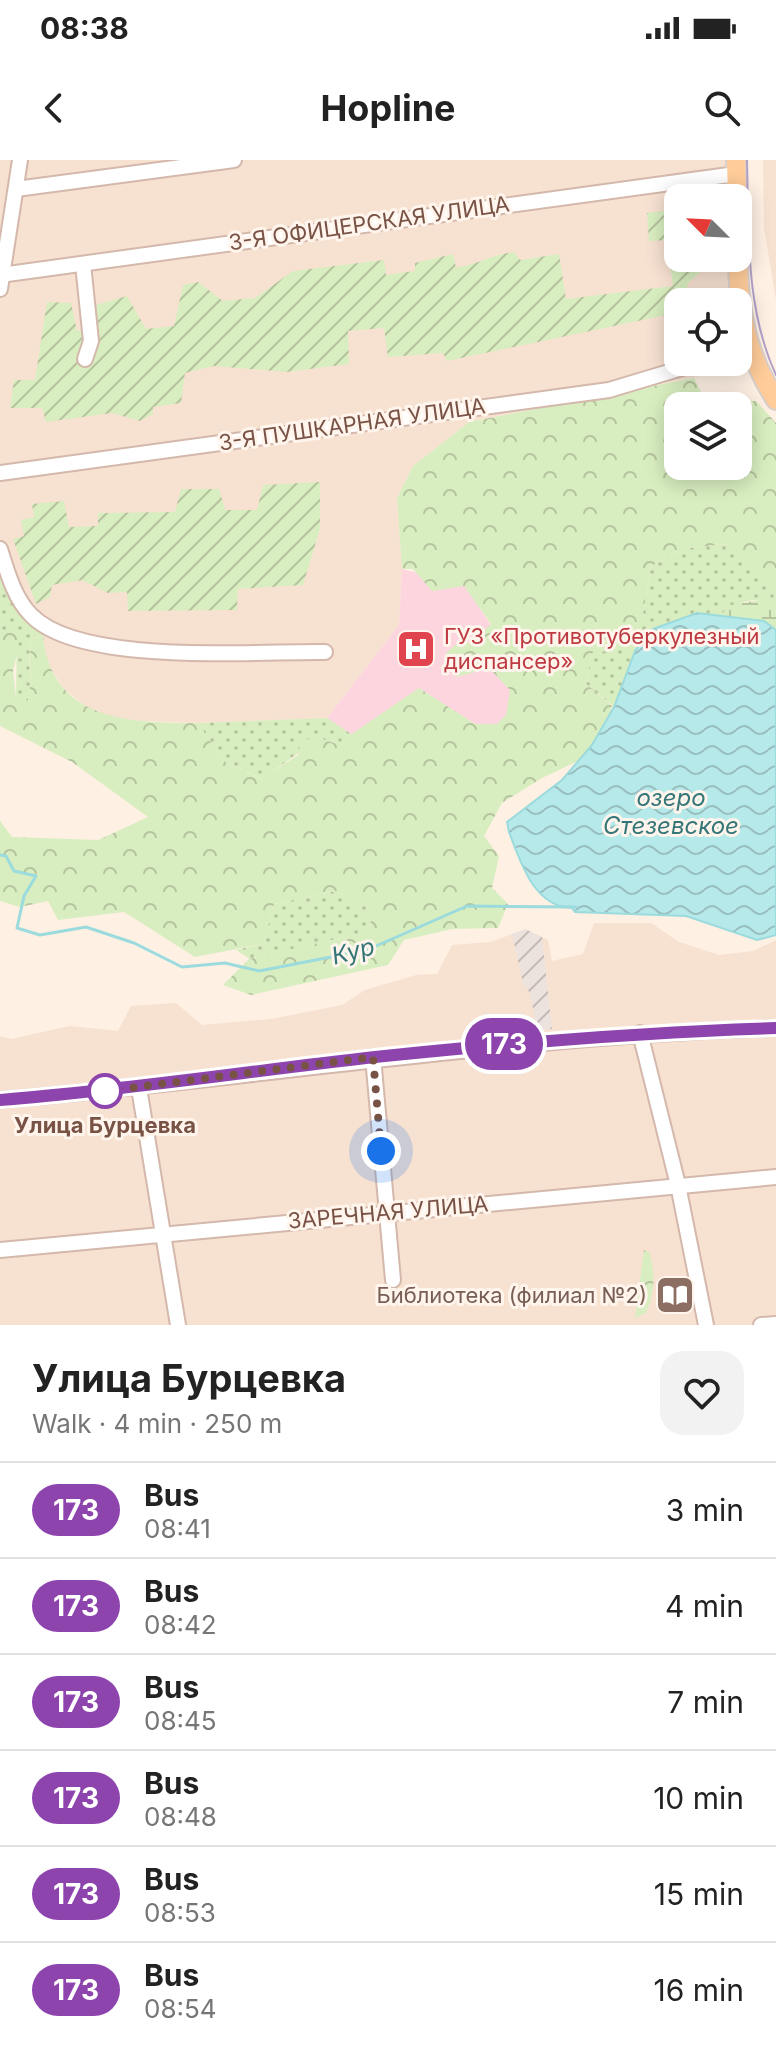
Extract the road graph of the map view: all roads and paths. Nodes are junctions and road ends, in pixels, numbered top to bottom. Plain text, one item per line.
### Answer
1 (20, 160) edge
2 (234, 160) edge
3 (736, 167) edge
4 (16, 189) junction
5 (83, 264) junction
6 (1, 280) edge
7 (85, 359) dead end
8 (752, 362) edge
9 (664, 373) edge
10 (776, 400) edge
11 (0, 473) edge
12 (0, 549) edge
13 (325, 652) dead end
14 (776, 1028) edge
15 (640, 1033) junction
16 (373, 1057) junction
17 (139, 1088) junction
18 (0, 1100) edge
19 (776, 1177) edge
20 (678, 1185) junction
21 (387, 1214) junction
22 (161, 1232) junction
23 (0, 1250) edge
24 (393, 1280) dead end
25 (776, 1324) edge
26 (178, 1325) edge
27 (706, 1325) edge
28 (761, 1325) edge

1 - 4 street
2 - 4 street
3 - 5 street, 3-Я ОФИЦЕРСКАЯ УЛИЦА
4 - 6 street
5 - 6 street, 3-Я ОФИЦЕРСКАЯ УЛИЦА
5 - 7 street
8 - 10 main road
9 - 11 street, 3-Я ПУШКАРНАЯ УЛИЦА
12 - 13 street
14 - 15 street
15 - 16 street
15 - 20 street
16 - 17 street
16 - 21 street
17 - 18 street
17 - 22 street
19 - 20 street, ЗАРЕЧНАЯ УЛИЦА
20 - 21 street, ЗАРЕЧНАЯ УЛИЦА
20 - 27 street
21 - 22 street, ЗАРЕЧНАЯ УЛИЦА
21 - 24 street
22 - 23 street, ЗАРЕЧНАЯ УЛИЦА
22 - 26 street
25 - 28 street

